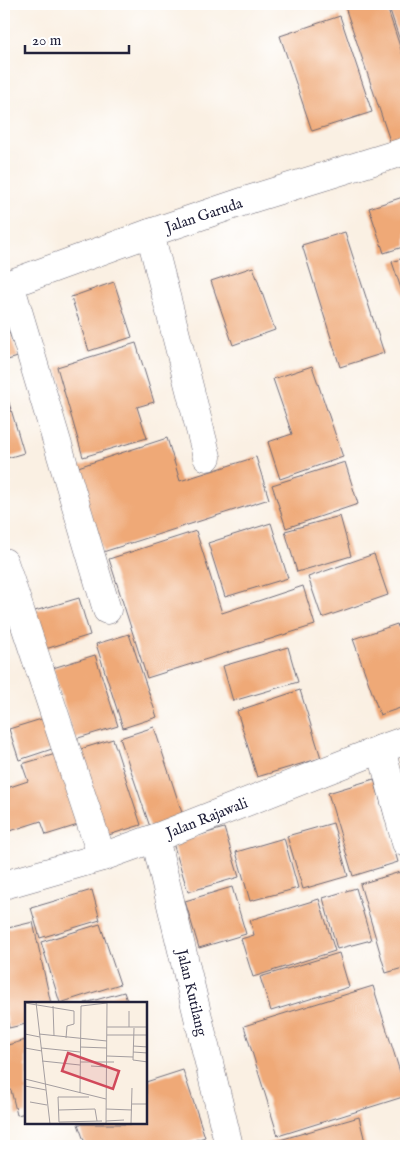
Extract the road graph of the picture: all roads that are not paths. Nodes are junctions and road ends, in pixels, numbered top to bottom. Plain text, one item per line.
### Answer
1 (406, 151) edge
2 (150, 233) junction
3 (7, 285) edge
4 (206, 456) dead end
5 (4, 562) edge
6 (107, 610) dead end
7 (394, 745) edge
8 (155, 838) junction
9 (406, 843) edge
10 (102, 856) junction
11 (4, 886) edge
12 (229, 1146) edge

1 - 2 street, Jalan Garuda
2 - 3 street, Jalan Garuda
2 - 4 street
3 - 6 street
5 - 10 street
7 - 8 street, Jalan Rajawali
7 - 9 street
8 - 10 street, Jalan Rajawali
8 - 12 street, Jalan Kutilang
10 - 11 street, Jalan Rajawali

